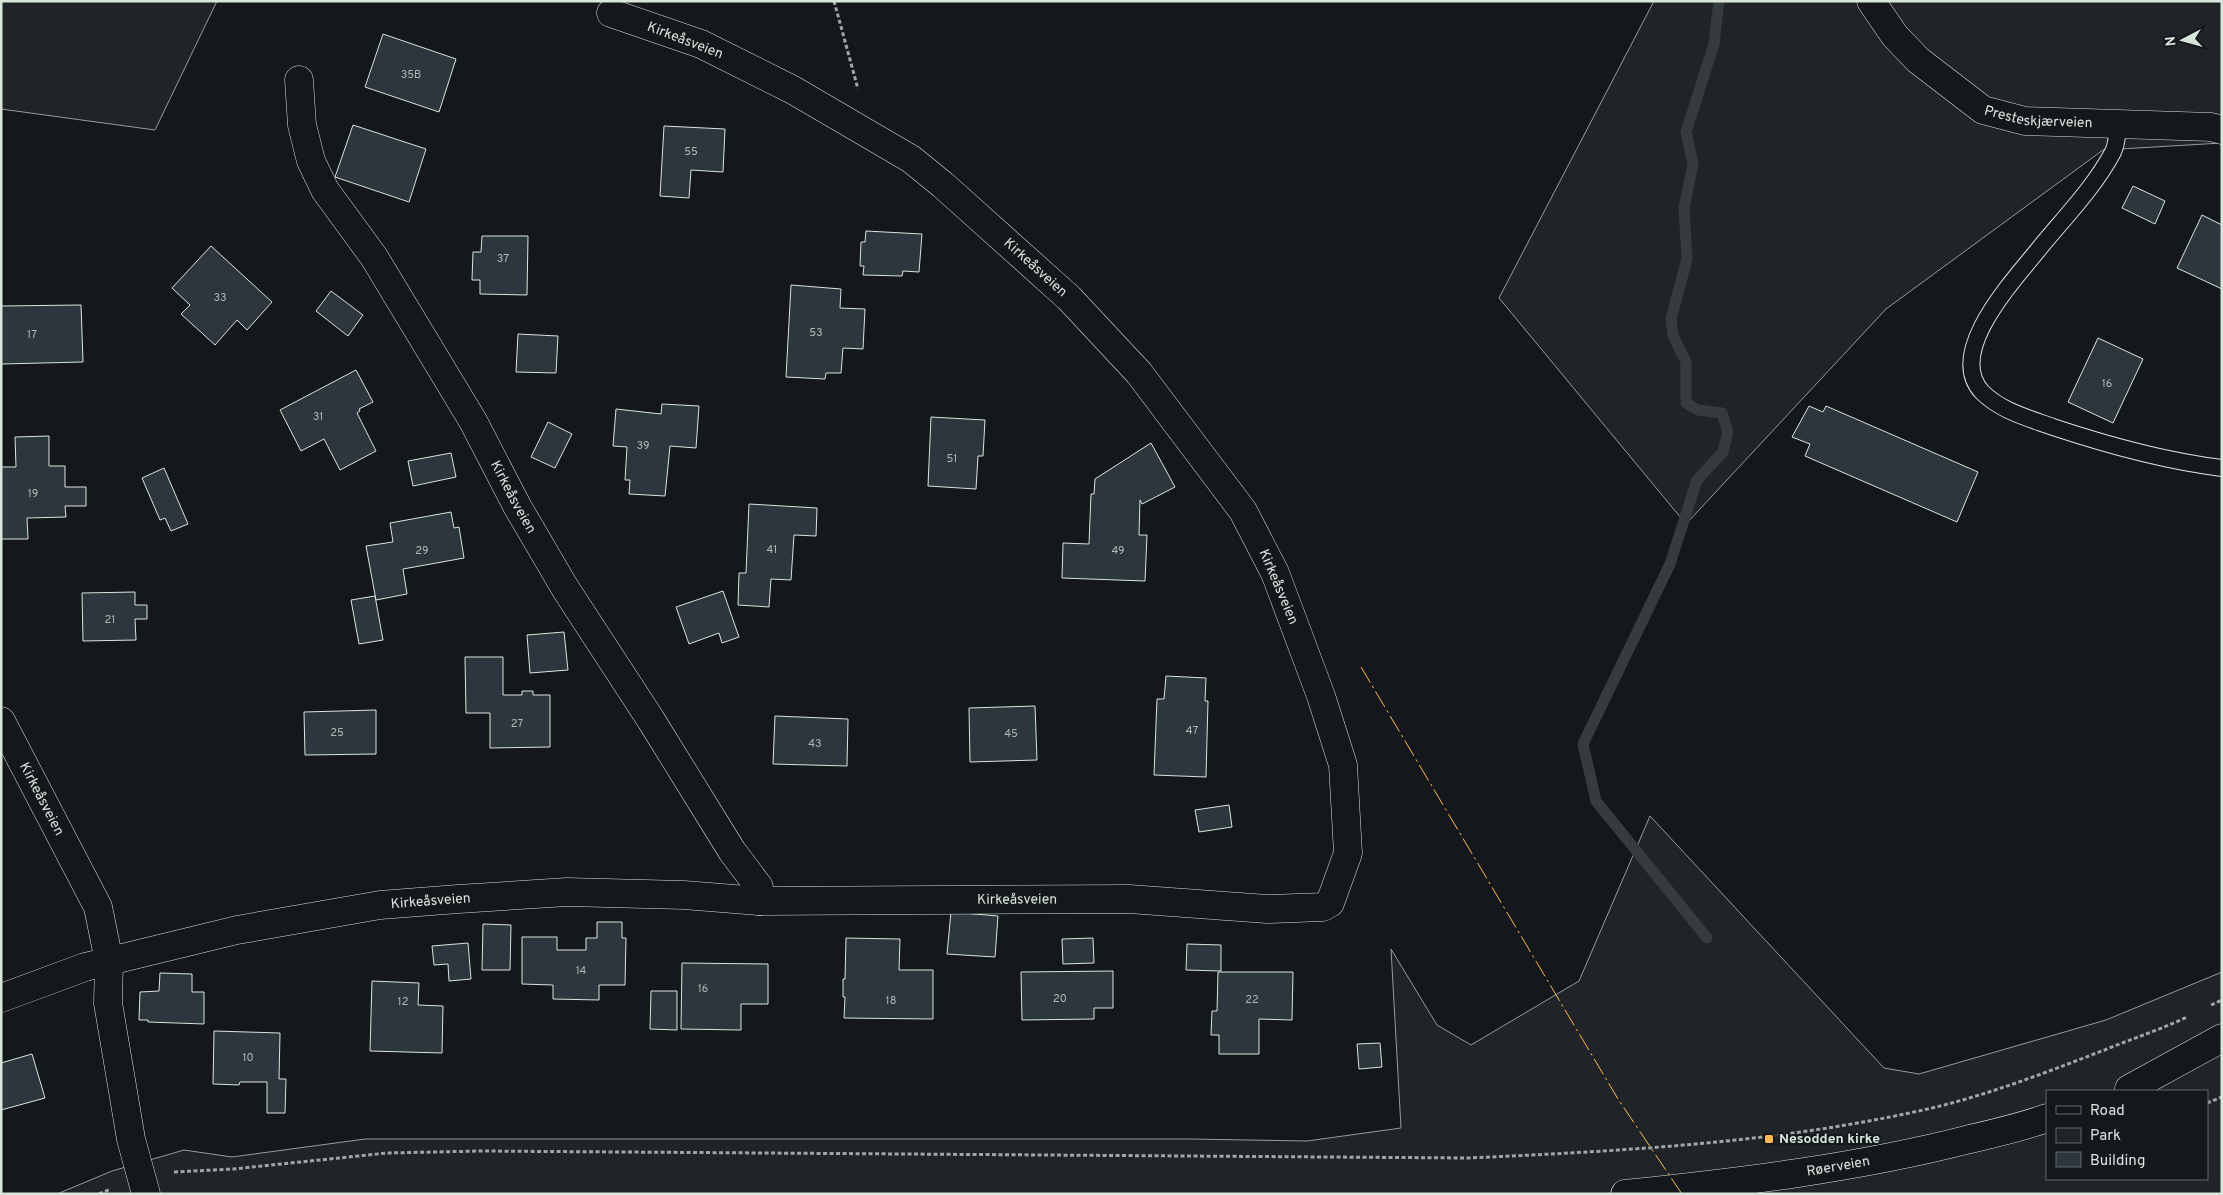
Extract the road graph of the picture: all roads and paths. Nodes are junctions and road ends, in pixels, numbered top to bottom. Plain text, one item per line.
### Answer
1 (834, 1) edge
2 (1871, 1) edge
3 (611, 14) dead end
4 (299, 80) dead end
5 (2118, 126) junction
6 (2222, 130) edge
7 (871, 136) junction
8 (2222, 468) edge
9 (1, 721) edge
10 (758, 901) junction
11 (109, 961) junction
12 (1, 998) edge
13 (2222, 1000) edge
14 (2207, 1007) dead end
15 (2192, 1014) dead end
16 (2222, 1038) edge
17 (2222, 1059) edge
18 (2126, 1090) edge
19 (2222, 1097) edge
20 (2208, 1103) edge
21 (2046, 1118) edge
22 (144, 1185) edge
23 (100, 1194) edge
24 (1625, 1194) edge

1 - 7 path
2 - 5 street, Presteskjærveien
3 - 7 street, Kirkeåsveien
4 - 10 street, Kirkeåsveien
5 - 6 street, Presteskjærveien
5 - 8 lane
7 - 10 street, Kirkeåsveien
9 - 11 street, Kirkeåsveien
10 - 11 street, Kirkeåsveien
11 - 12 street, Kirkeåsveien
11 - 22 street, Kirkeåsveien
13 - 14 path
15 - 22 path
16 - 18 street
17 - 18 street
19 - 20 path
21 - 24 street, Røerveien
22 - 23 path

